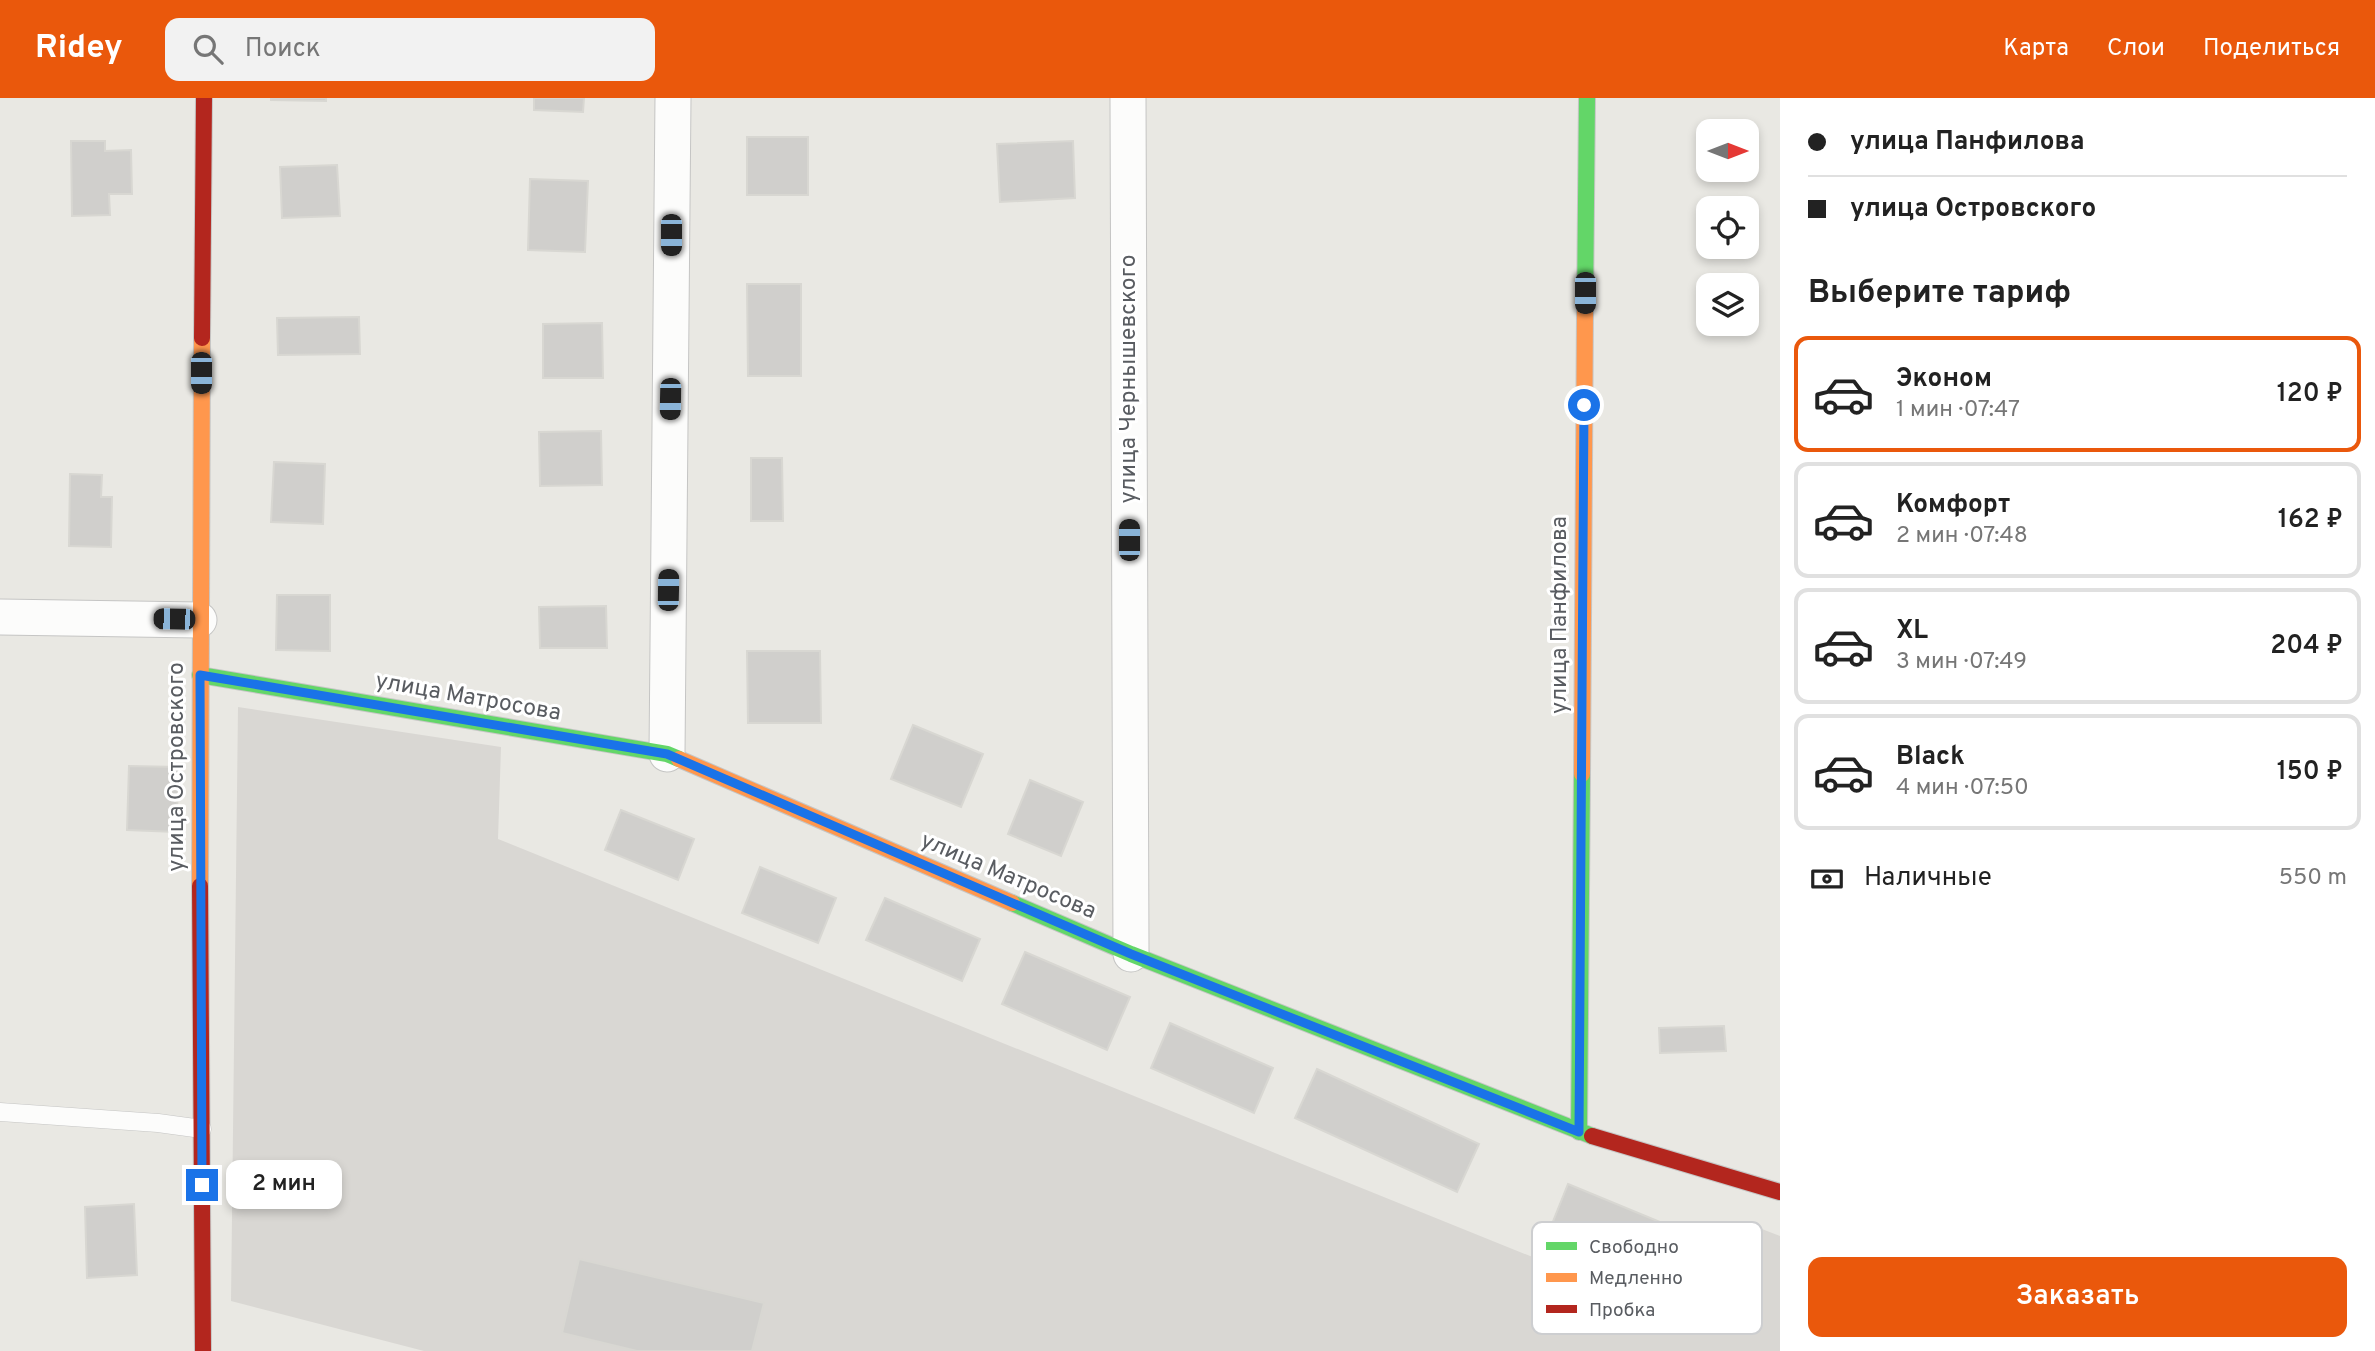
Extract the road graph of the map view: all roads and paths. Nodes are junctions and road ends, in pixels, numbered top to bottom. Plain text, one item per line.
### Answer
1 (204, 98) edge
2 (673, 98) edge
3 (1128, 98) edge
4 (1587, 98) edge
5 (0, 617) edge
6 (199, 620) junction
7 (200, 675) junction
8 (667, 754) junction
9 (1131, 954) junction
10 (0, 1112) edge
11 (202, 1129) junction
12 (1579, 1132) junction
13 (1780, 1192) edge
14 (203, 1351) edge

1 - 6 street, улица Островского
2 - 8 street
3 - 9 street, улица Чернышевского
4 - 12 street, улица Панфилова
5 - 6 street
6 - 7 street, улица Островского
7 - 8 street, улица Матросова
7 - 11 street, улица Островского
8 - 9 street, улица Матросова
9 - 12 street, улица Матросова
10 - 11 lane
11 - 14 street, улица Островского
12 - 13 street, улица Матросова

